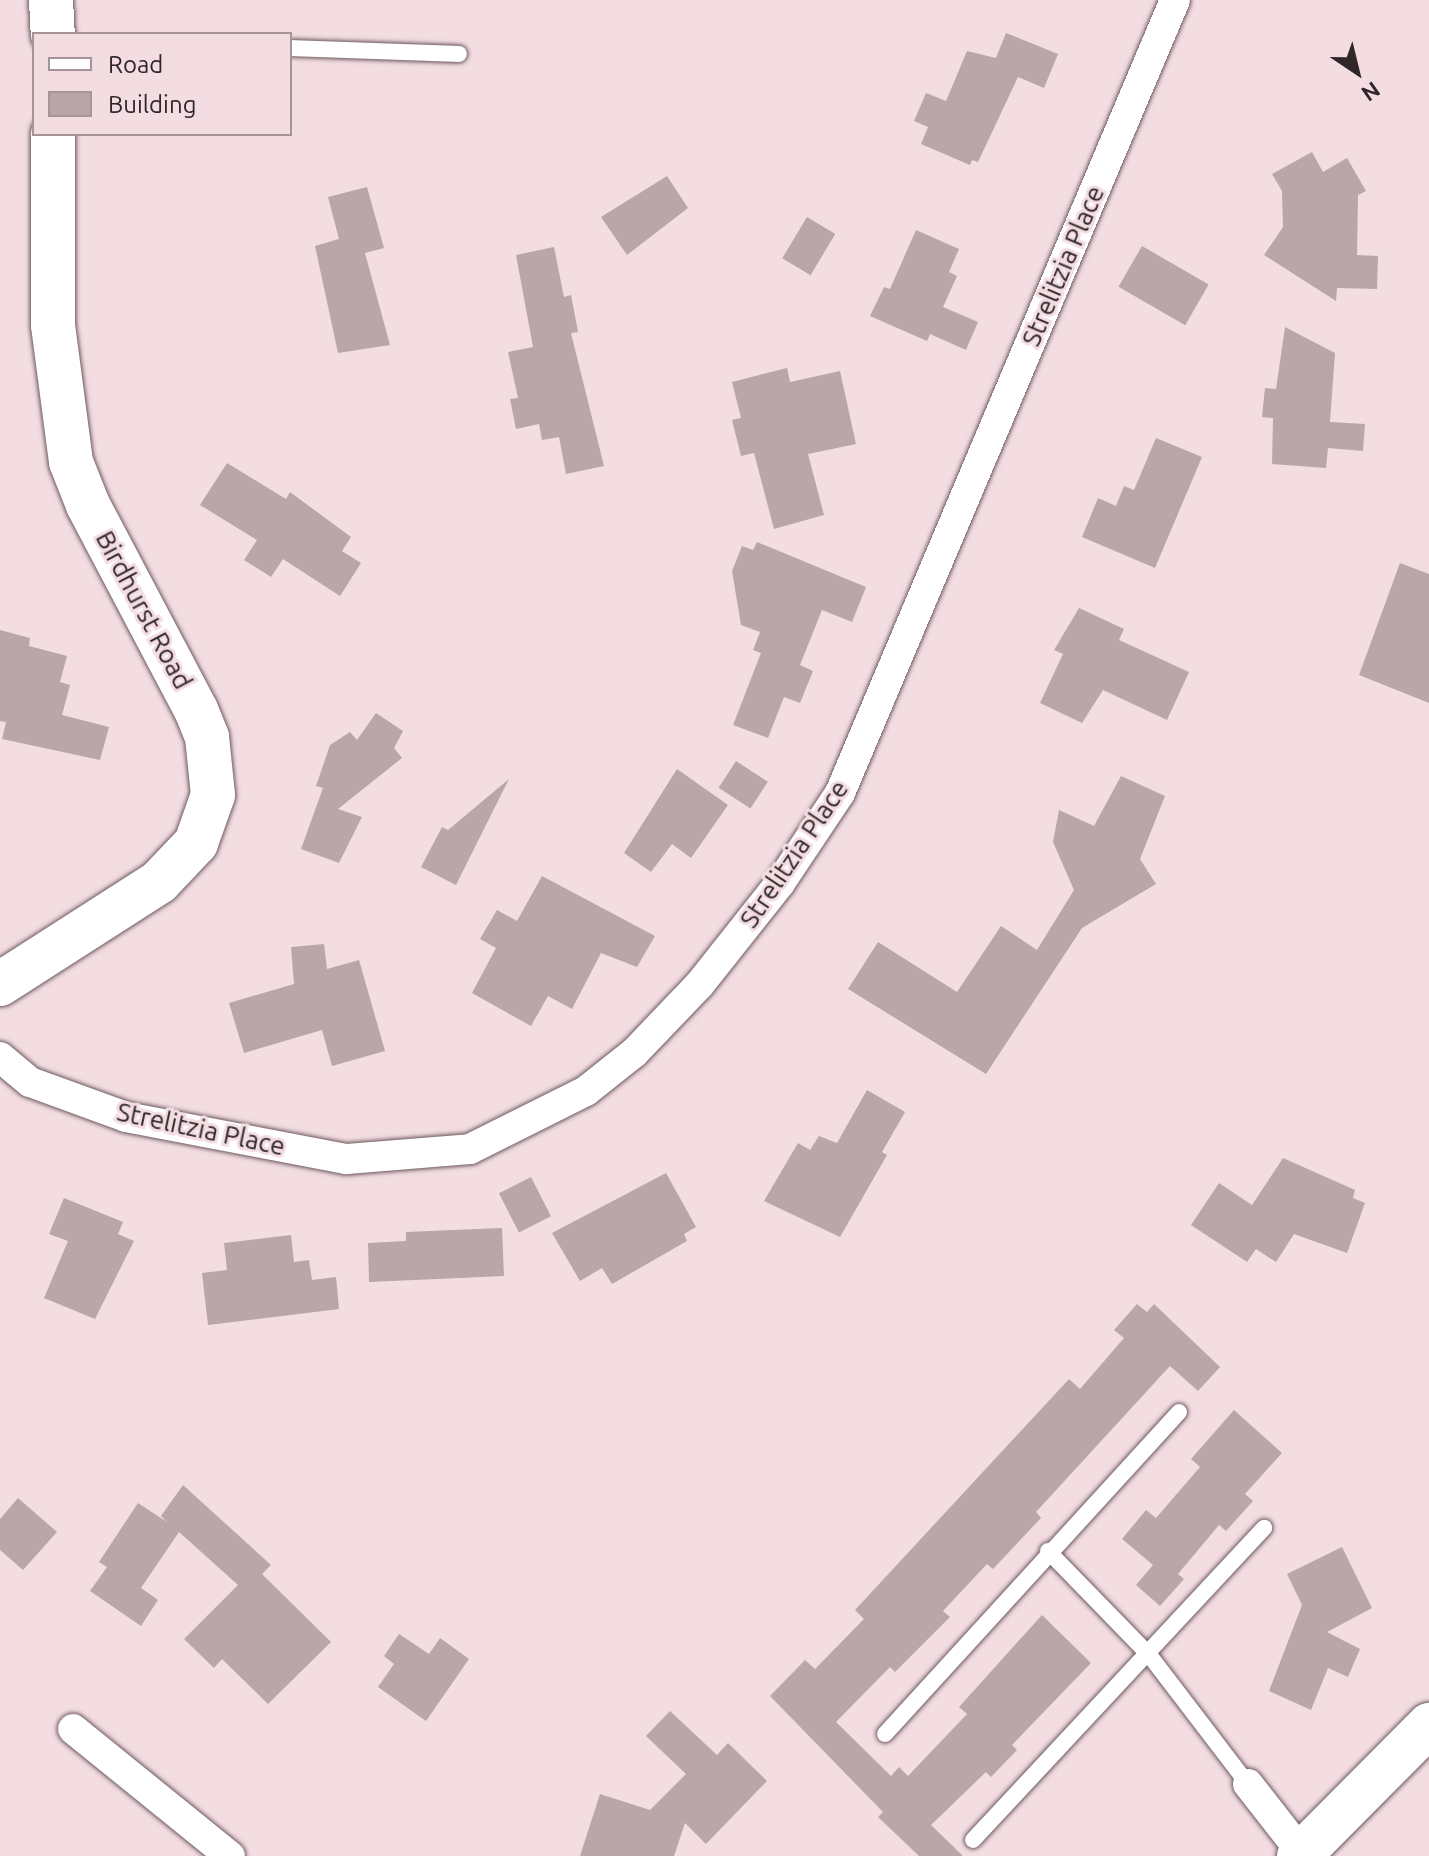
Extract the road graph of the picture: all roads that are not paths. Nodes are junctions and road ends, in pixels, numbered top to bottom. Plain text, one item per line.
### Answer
1 (51, 0) edge
2 (1175, 0) edge
3 (53, 32) edge
4 (292, 48) edge
5 (459, 54) dead end
6 (53, 136) edge
7 (0, 984) edge
8 (0, 1057) edge
9 (1179, 1412) dead end
10 (1264, 1528) dead end
11 (1048, 1551) junction
12 (1150, 1656) junction
13 (1429, 1725) edge
14 (73, 1729) dead end
15 (885, 1734) dead end
16 (1248, 1784) joint
17 (973, 1840) dead end
18 (219, 1852) edge
19 (1301, 1854) edge

1 - 3 street
2 - 8 street, Strelitzia Place
4 - 5 lane
6 - 7 street, Birdhurst Road
9 - 11 lane
10 - 12 lane
11 - 12 lane
11 - 15 lane
12 - 16 lane
12 - 17 lane
13 - 19 street
14 - 18 street
16 - 19 street

